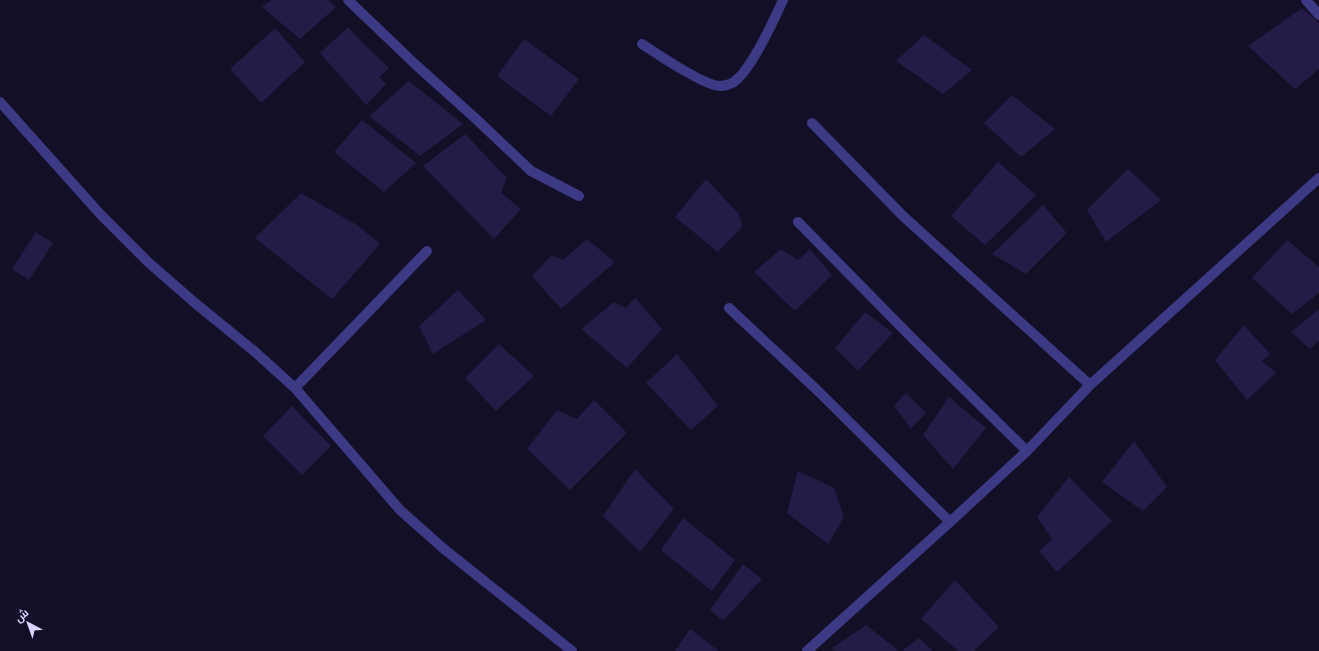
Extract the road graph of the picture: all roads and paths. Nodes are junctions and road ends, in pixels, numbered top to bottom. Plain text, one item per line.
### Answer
1 (348, 0) edge
2 (782, 0) edge
3 (1306, 0) edge
4 (1319, 15) edge
5 (642, 44) dead end
6 (0, 102) edge
7 (812, 123) dead end
8 (1319, 178) edge
9 (579, 196) dead end
10 (798, 222) dead end
11 (427, 251) dead end
12 (729, 308) dead end
13 (1090, 385) junction
14 (295, 388) junction
15 (1027, 451) junction
16 (950, 522) junction
17 (572, 651) edge
18 (806, 651) edge

1 - 9 street
2 - 5 street
3 - 4 street
6 - 14 street
7 - 13 street
8 - 13 street
10 - 15 street
11 - 14 street
12 - 16 street
13 - 15 street
14 - 17 street
15 - 16 street
16 - 18 street

